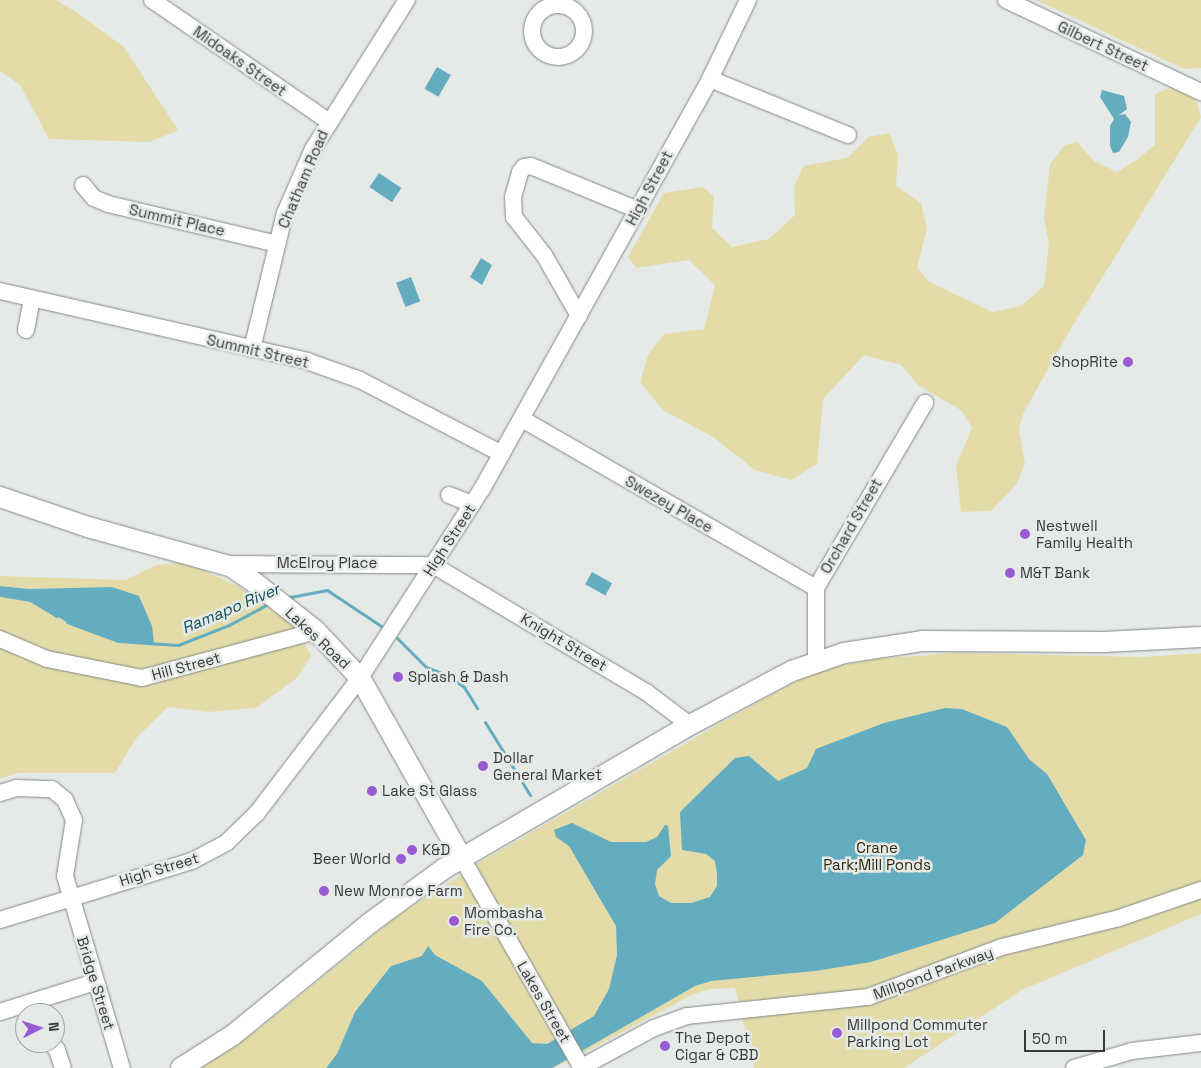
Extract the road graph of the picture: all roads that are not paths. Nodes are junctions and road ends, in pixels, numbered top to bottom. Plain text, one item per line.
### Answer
1 (152, 0) edge
2 (407, 0) edge
3 (748, 0) edge
4 (1006, 0) edge
5 (710, 79) junction
6 (1201, 92) edge
7 (328, 121) junction
8 (848, 135) dead end
9 (84, 185) dead end
10 (638, 210) junction
11 (277, 244) junction
12 (0, 291) edge
13 (32, 299) junction
14 (579, 316) junction
15 (26, 330) dead end
16 (252, 349) junction
17 (925, 403) dead end
18 (522, 420) junction
19 (502, 454) junction
20 (449, 495) dead end
21 (0, 497) edge
22 (472, 504) junction
23 (221, 564) junction
24 (433, 565) junction
25 (816, 588) junction
26 (316, 631) junction
27 (1201, 637) edge
28 (0, 639) edge
29 (816, 661) junction
30 (360, 678) junction
31 (690, 725) junction
32 (0, 793) edge
33 (462, 858) junction
34 (1201, 890) edge
35 (70, 898) junction
36 (0, 920) edge
37 (95, 982) junction
38 (47, 1003) edge
39 (15, 1010) edge
40 (0, 1012) edge
41 (1201, 1043) edge
42 (58, 1053) edge
43 (580, 1065) edge
44 (63, 1068) edge
45 (122, 1068) edge
46 (181, 1068) edge
47 (1074, 1068) edge

1 - 7 street, Midoaks Street
2 - 7 street, Chatham Road
3 - 5 street, High Street
4 - 6 street, Gilbert Street
5 - 8 street
5 - 10 street, High Street
7 - 11 street, Chatham Road
9 - 11 street, Summit Place
10 - 14 street, High Street
10 - 14 street
11 - 16 street, Chatham Road
12 - 13 street, Summit Street
13 - 15 street
13 - 16 street, Summit Street
14 - 18 street, High Street
16 - 19 street, Summit Street
17 - 25 street, Orchard Street
18 - 19 street, High Street
18 - 25 street, Swezey Place
19 - 22 street, High Street
20 - 22 street
21 - 23 main road, Lakes Road
22 - 24 street, High Street
23 - 24 street, McElroy Place
23 - 26 main road, Lakes Road
24 - 30 street, High Street
24 - 31 street, Knight Street
25 - 29 street, Orchard Street
26 - 28 street, Hill Street
26 - 30 main road, Lakes Road
27 - 29 main road
29 - 31 main road
30 - 33 main road, Lakes Road
30 - 35 street, High Street
31 - 33 main road
32 - 35 street, Bridge Street
33 - 43 street, Lakes Street
33 - 46 main road
34 - 43 street, Millpond Parkway
35 - 36 street, High Street
35 - 37 street, Bridge Street
37 - 38 street
37 - 45 street, Bridge Street
39 - 40 street
41 - 47 street
42 - 44 street

